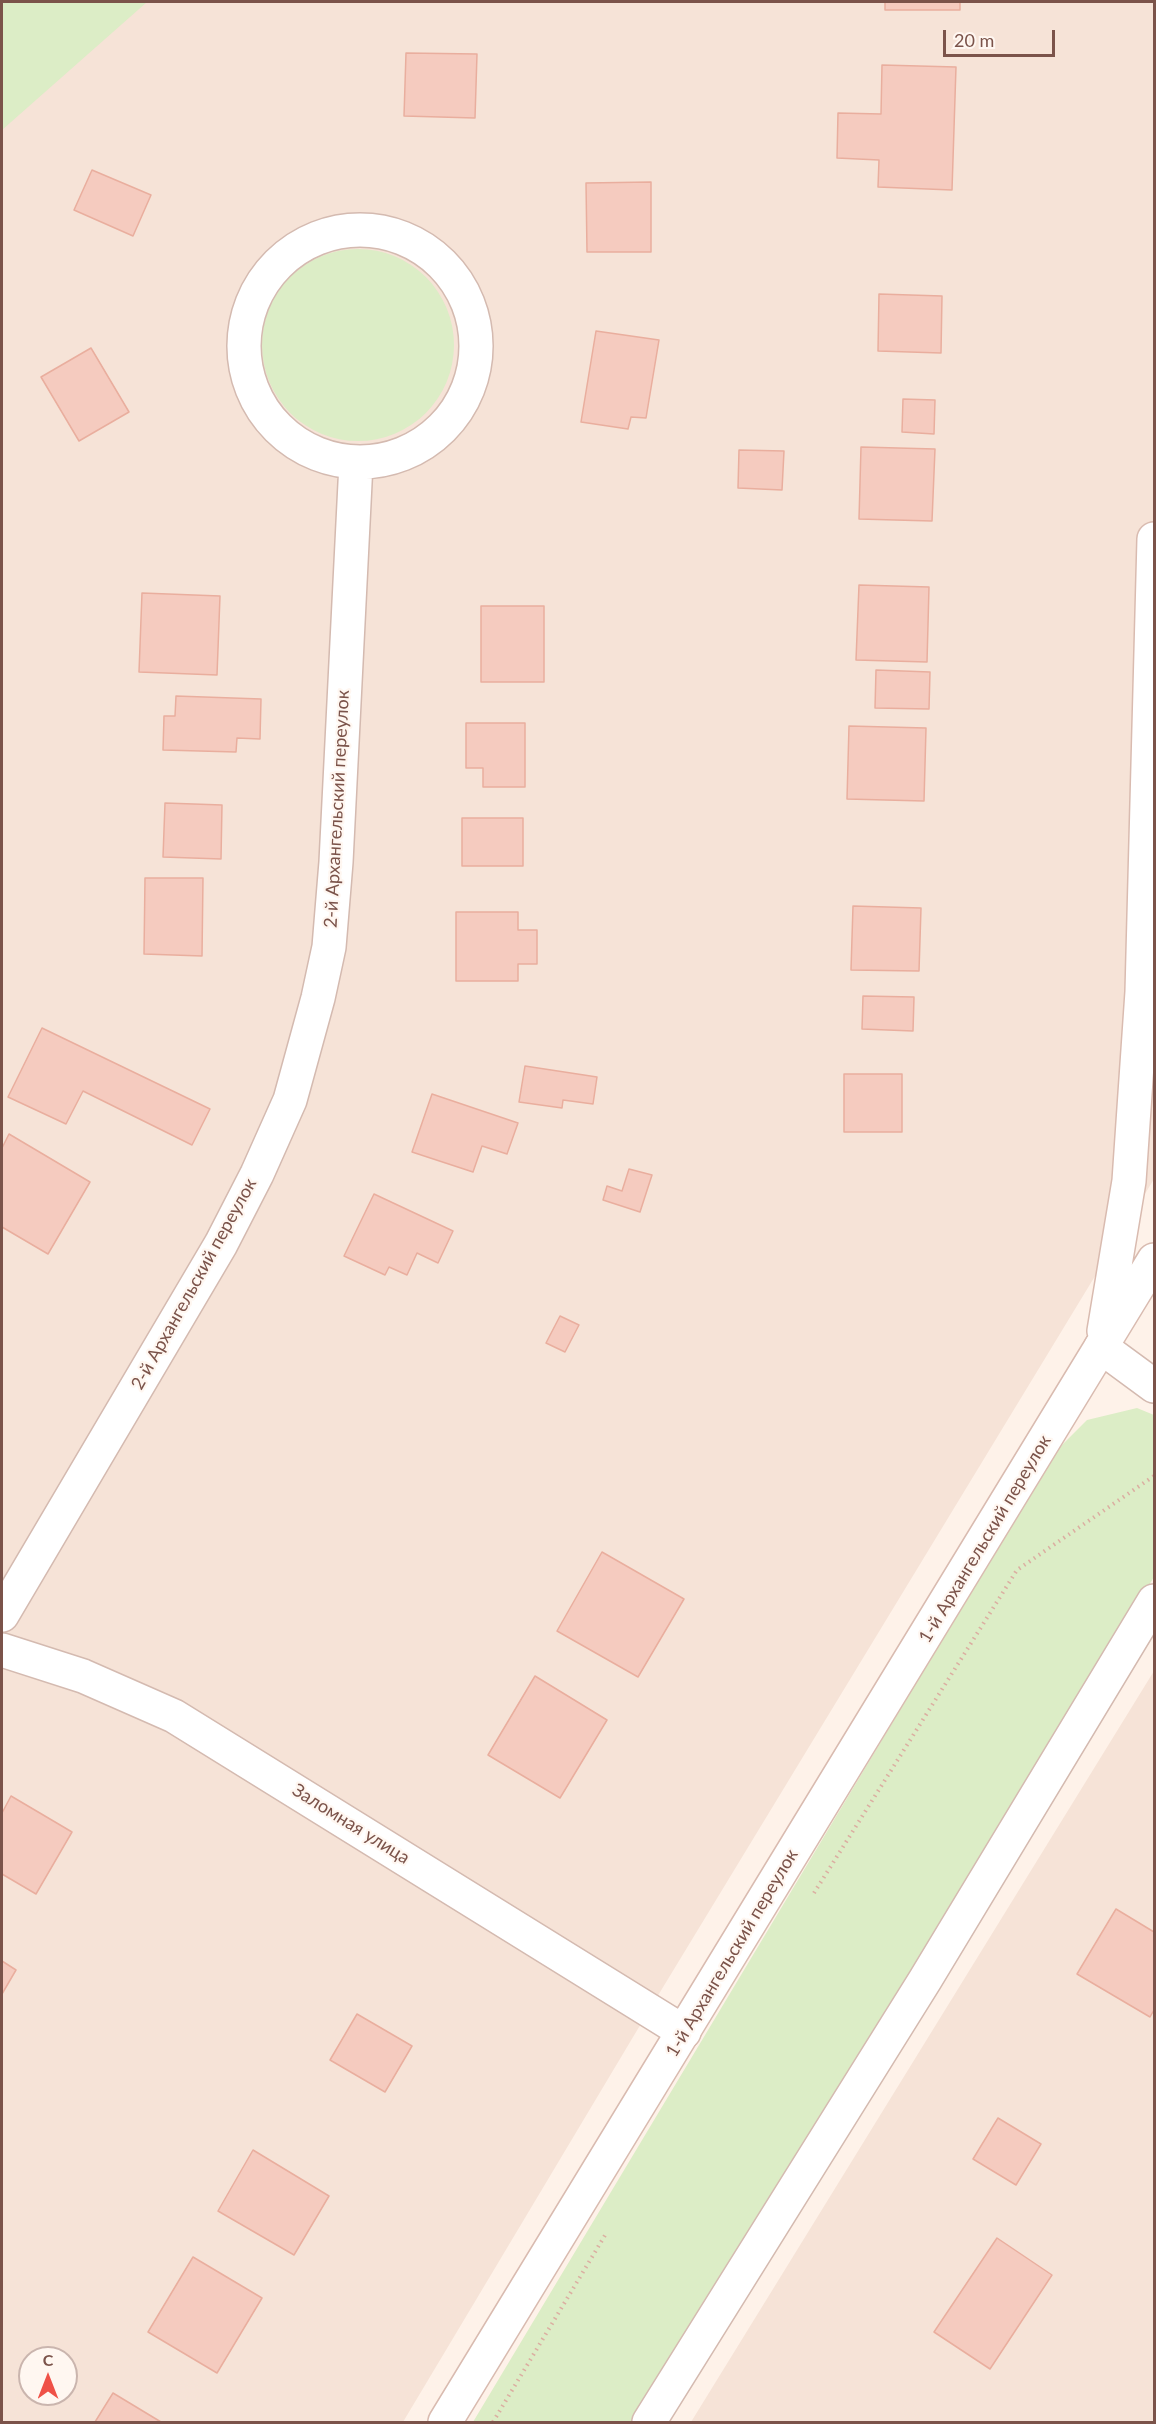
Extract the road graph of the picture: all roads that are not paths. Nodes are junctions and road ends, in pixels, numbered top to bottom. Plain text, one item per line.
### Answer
1 (356, 463) junction
2 (1155, 539) edge
3 (1155, 1260) edge
4 (1101, 1347) junction
5 (1155, 1386) edge
6 (1155, 1601) edge
7 (2, 1615) edge
8 (2, 1650) edge
9 (684, 2032) junction
10 (446, 2422) edge
11 (649, 2422) edge

1 - 1 street
1 - 7 street, 2-й Архангельский переулок
2 - 4 street, 1-й Архангельский переулок
3 - 4 street
4 - 5 street
4 - 9 street, 1-й Архангельский переулок
6 - 11 street
8 - 9 street, Заломная улица
9 - 10 street, 1-й Архангельский переулок

